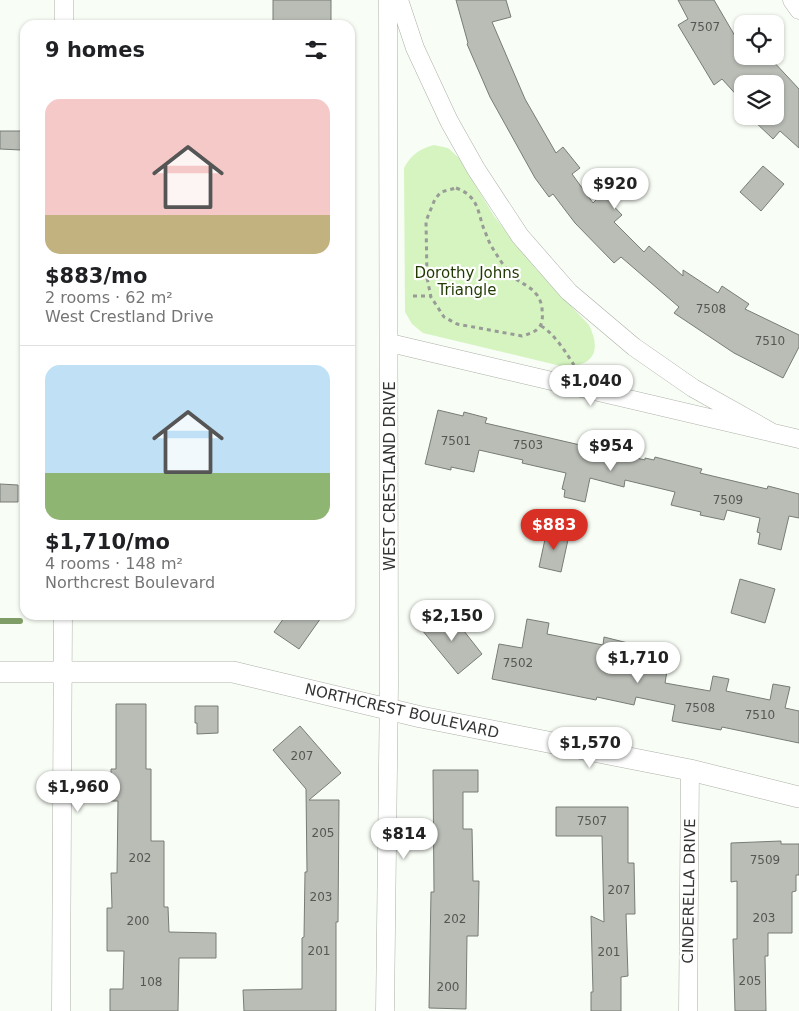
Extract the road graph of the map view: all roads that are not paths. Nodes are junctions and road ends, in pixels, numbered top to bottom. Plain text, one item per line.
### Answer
1 (64, 0) edge
2 (388, 0) edge
3 (399, 0) edge
4 (792, 0) edge
5 (799, 10) edge
6 (64, 20) edge
7 (390, 343) junction
8 (773, 433) junction
9 (799, 439) edge
10 (63, 620) edge
11 (63, 671) junction
12 (0, 672) edge
13 (389, 709) junction
14 (690, 770) junction
15 (799, 797) edge
16 (61, 1011) edge
17 (385, 1011) edge
18 (688, 1011) edge

1 - 6 street
2 - 7 street, WEST CRESTLAND DRIVE
3 - 8 street
4 - 5 street
7 - 8 street
7 - 13 street, WEST CRESTLAND DRIVE
8 - 9 street
10 - 11 street
11 - 12 street, NORTHCREST BOULEVARD
11 - 13 street, NORTHCREST BOULEVARD
11 - 16 street
13 - 14 street, NORTHCREST BOULEVARD
13 - 17 street, WEST CRESTLAND DRIVE
14 - 15 street, NORTHCREST BOULEVARD
14 - 18 street, CINDERELLA DRIVE

